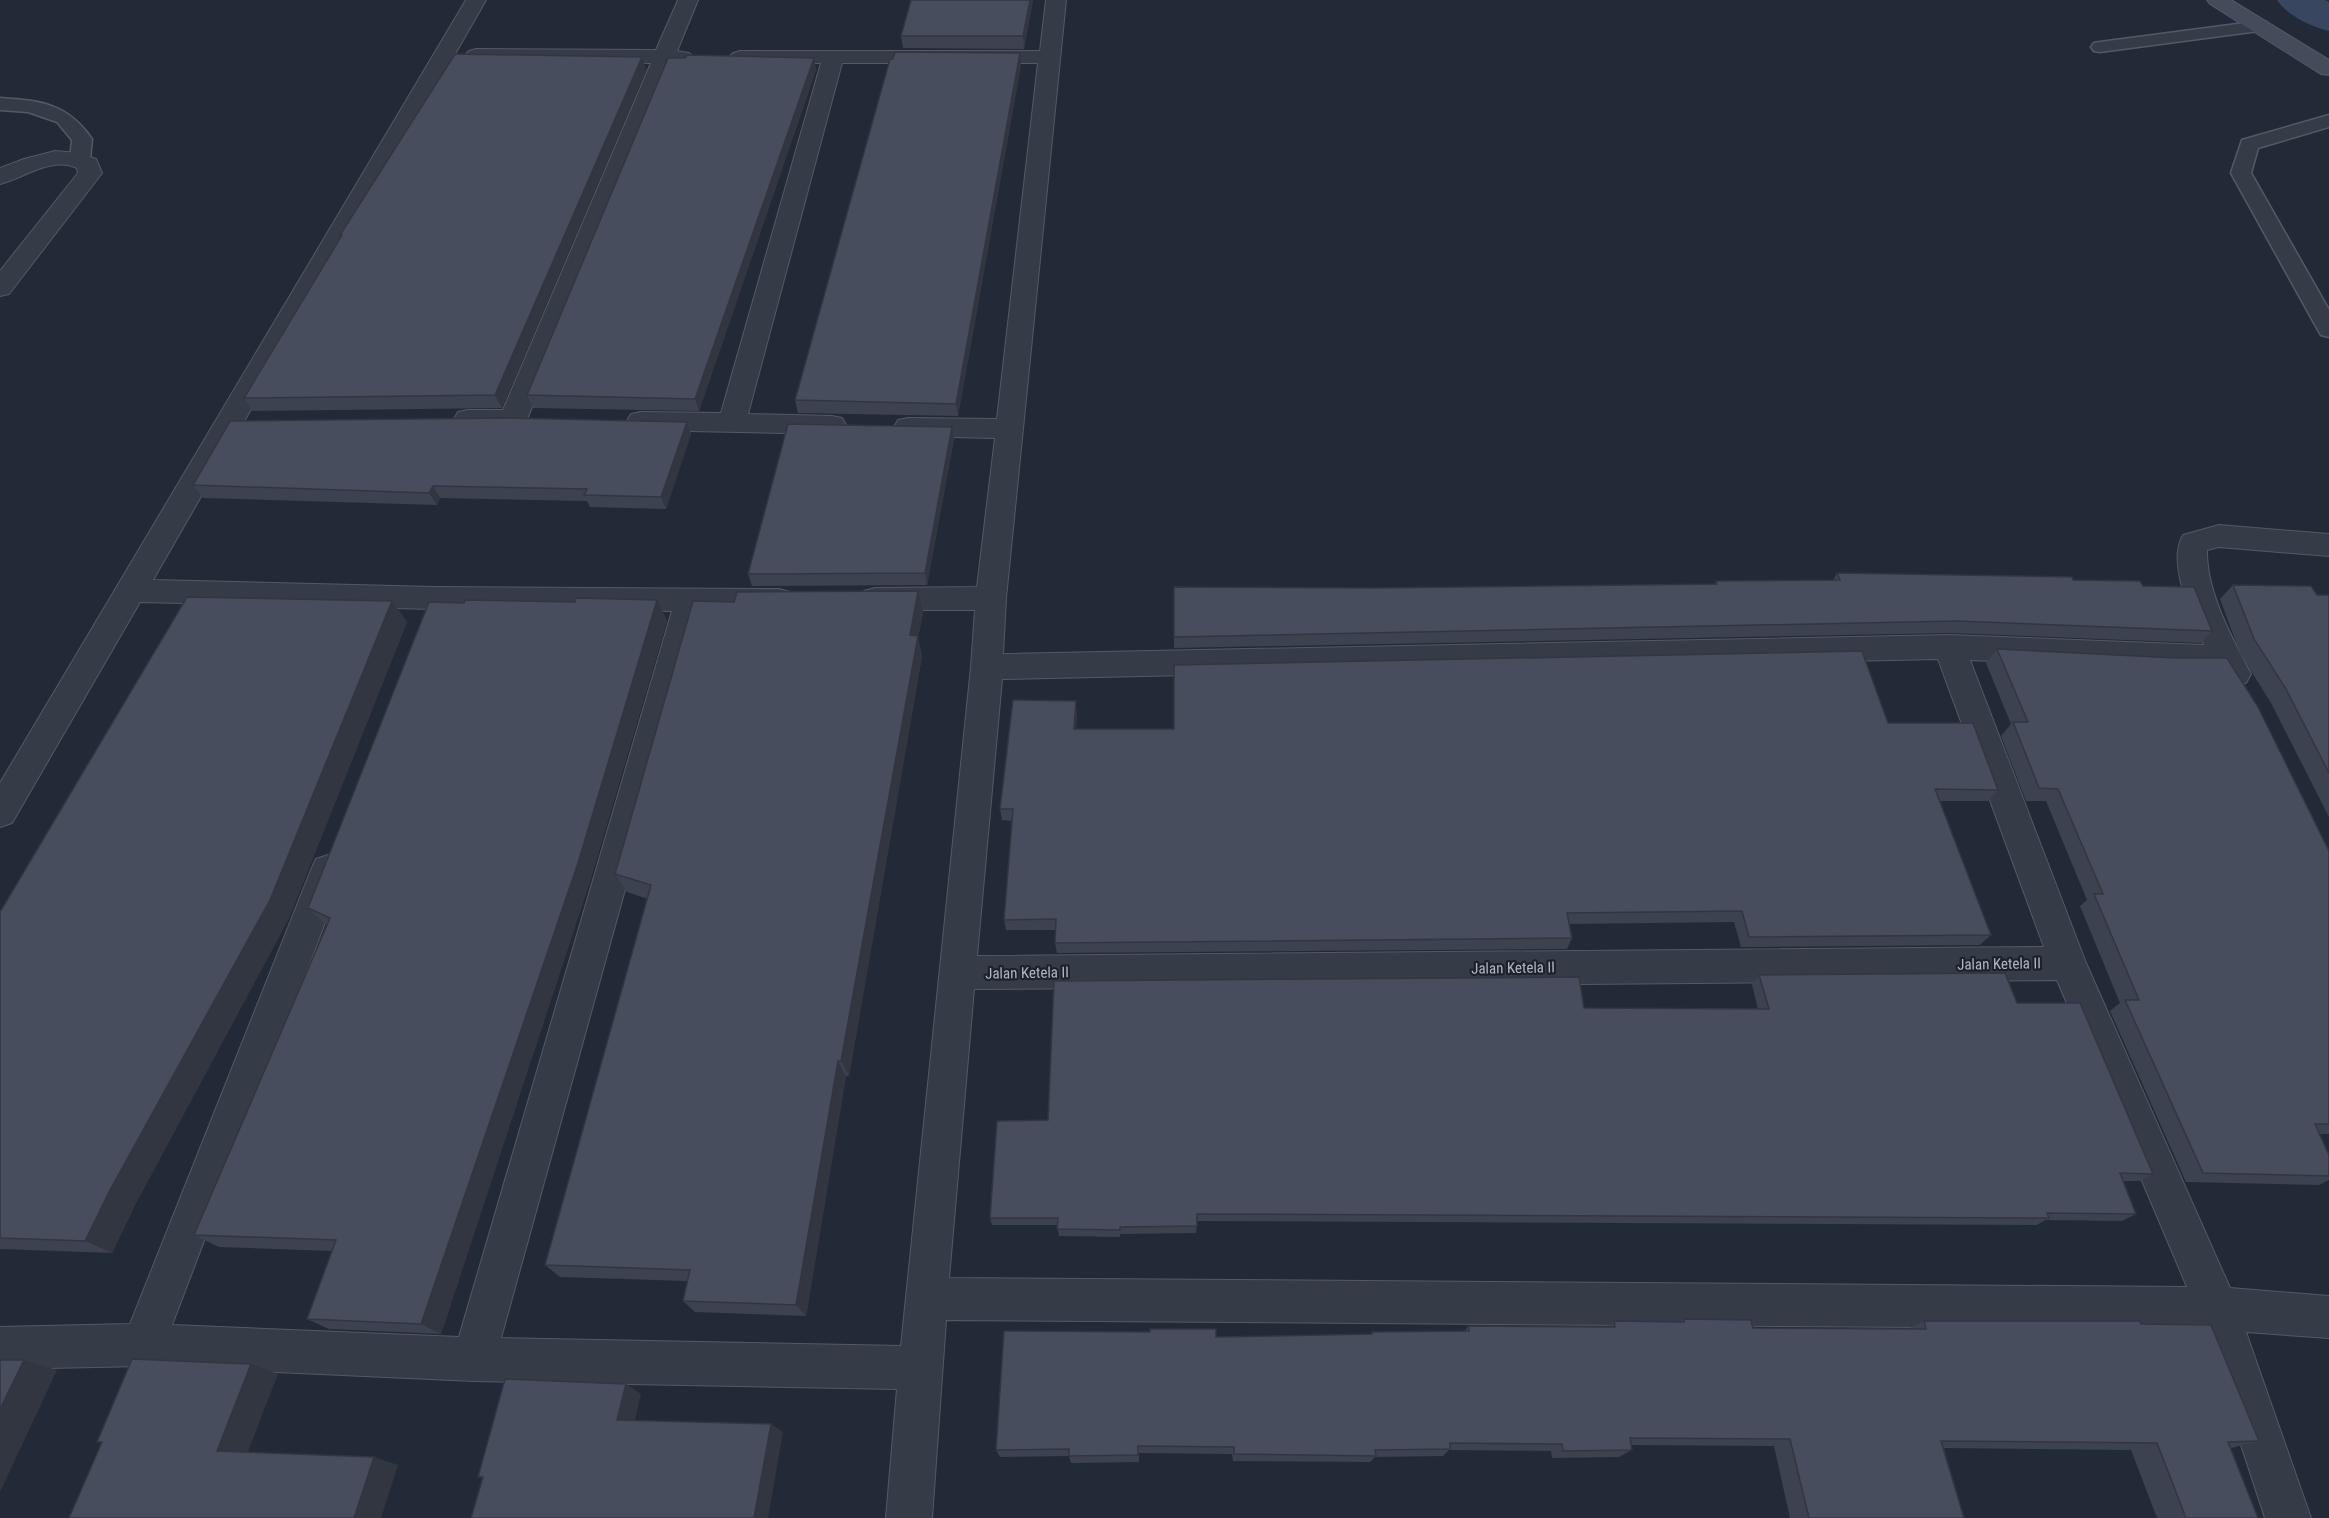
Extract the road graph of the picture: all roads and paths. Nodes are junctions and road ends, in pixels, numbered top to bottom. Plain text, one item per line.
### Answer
1 (476, 0) edge
2 (688, 0) edge
3 (1056, 0) edge
4 (2217, 0) edge
5 (2260, 27) junction
6 (2100, 47) dead end
7 (444, 54) junction
8 (663, 57) junction
9 (697, 57) edge
10 (720, 57) edge
11 (833, 57) junction
12 (1050, 57) junction
13 (2329, 69) edge
14 (0, 104) edge
15 (2329, 121) edge
16 (80, 159) junction
17 (0, 177) edge
18 (0, 288) edge
19 (2329, 330) edge
20 (441, 420) edge
21 (616, 421) edge
22 (732, 423) junction
23 (1011, 429) junction
24 (2329, 545) edge
25 (133, 591) junction
26 (434, 597) junction
27 (991, 598) junction
28 (852, 599) edge
29 (690, 600) junction
30 (806, 600) edge
31 (421, 631) edge
32 (1949, 647) junction
33 (2224, 657) junction
34 (987, 667) junction
35 (2253, 704) edge
36 (0, 813) edge
37 (339, 843) edge
38 (2068, 963) junction
39 (957, 973) junction
40 (926, 1299) junction
41 (2217, 1308) junction
42 (2329, 1317) edge
43 (143, 1345) junction
44 (0, 1348) edge
45 (474, 1359) junction
46 (921, 1368) junction
47 (909, 1518) edge
48 (2288, 1518) edge

1 - 7 street
2 - 8 street
3 - 12 street
4 - 5 street
5 - 6 lane
5 - 13 street
7 - 8 street
7 - 25 street
8 - 9 street
8 - 20 street
10 - 11 street
11 - 12 street
11 - 22 street
12 - 23 street
14 - 16 lane
15 - 19 lane
16 - 17 street
16 - 18 street
21 - 22 street
22 - 23 street
23 - 27 street
24 - 33 street
25 - 26 street
25 - 36 street
26 - 29 street
26 - 31 street
27 - 28 street
27 - 34 street
29 - 30 street
29 - 45 street
32 - 33 street
32 - 34 street
32 - 38 street
33 - 35 street
34 - 39 street
37 - 43 street
38 - 39 street, Jalan Ketela II
38 - 41 street
39 - 40 street
40 - 41 street
40 - 46 street
41 - 42 street
41 - 48 street
43 - 44 street
43 - 45 street
45 - 46 street
46 - 47 street

